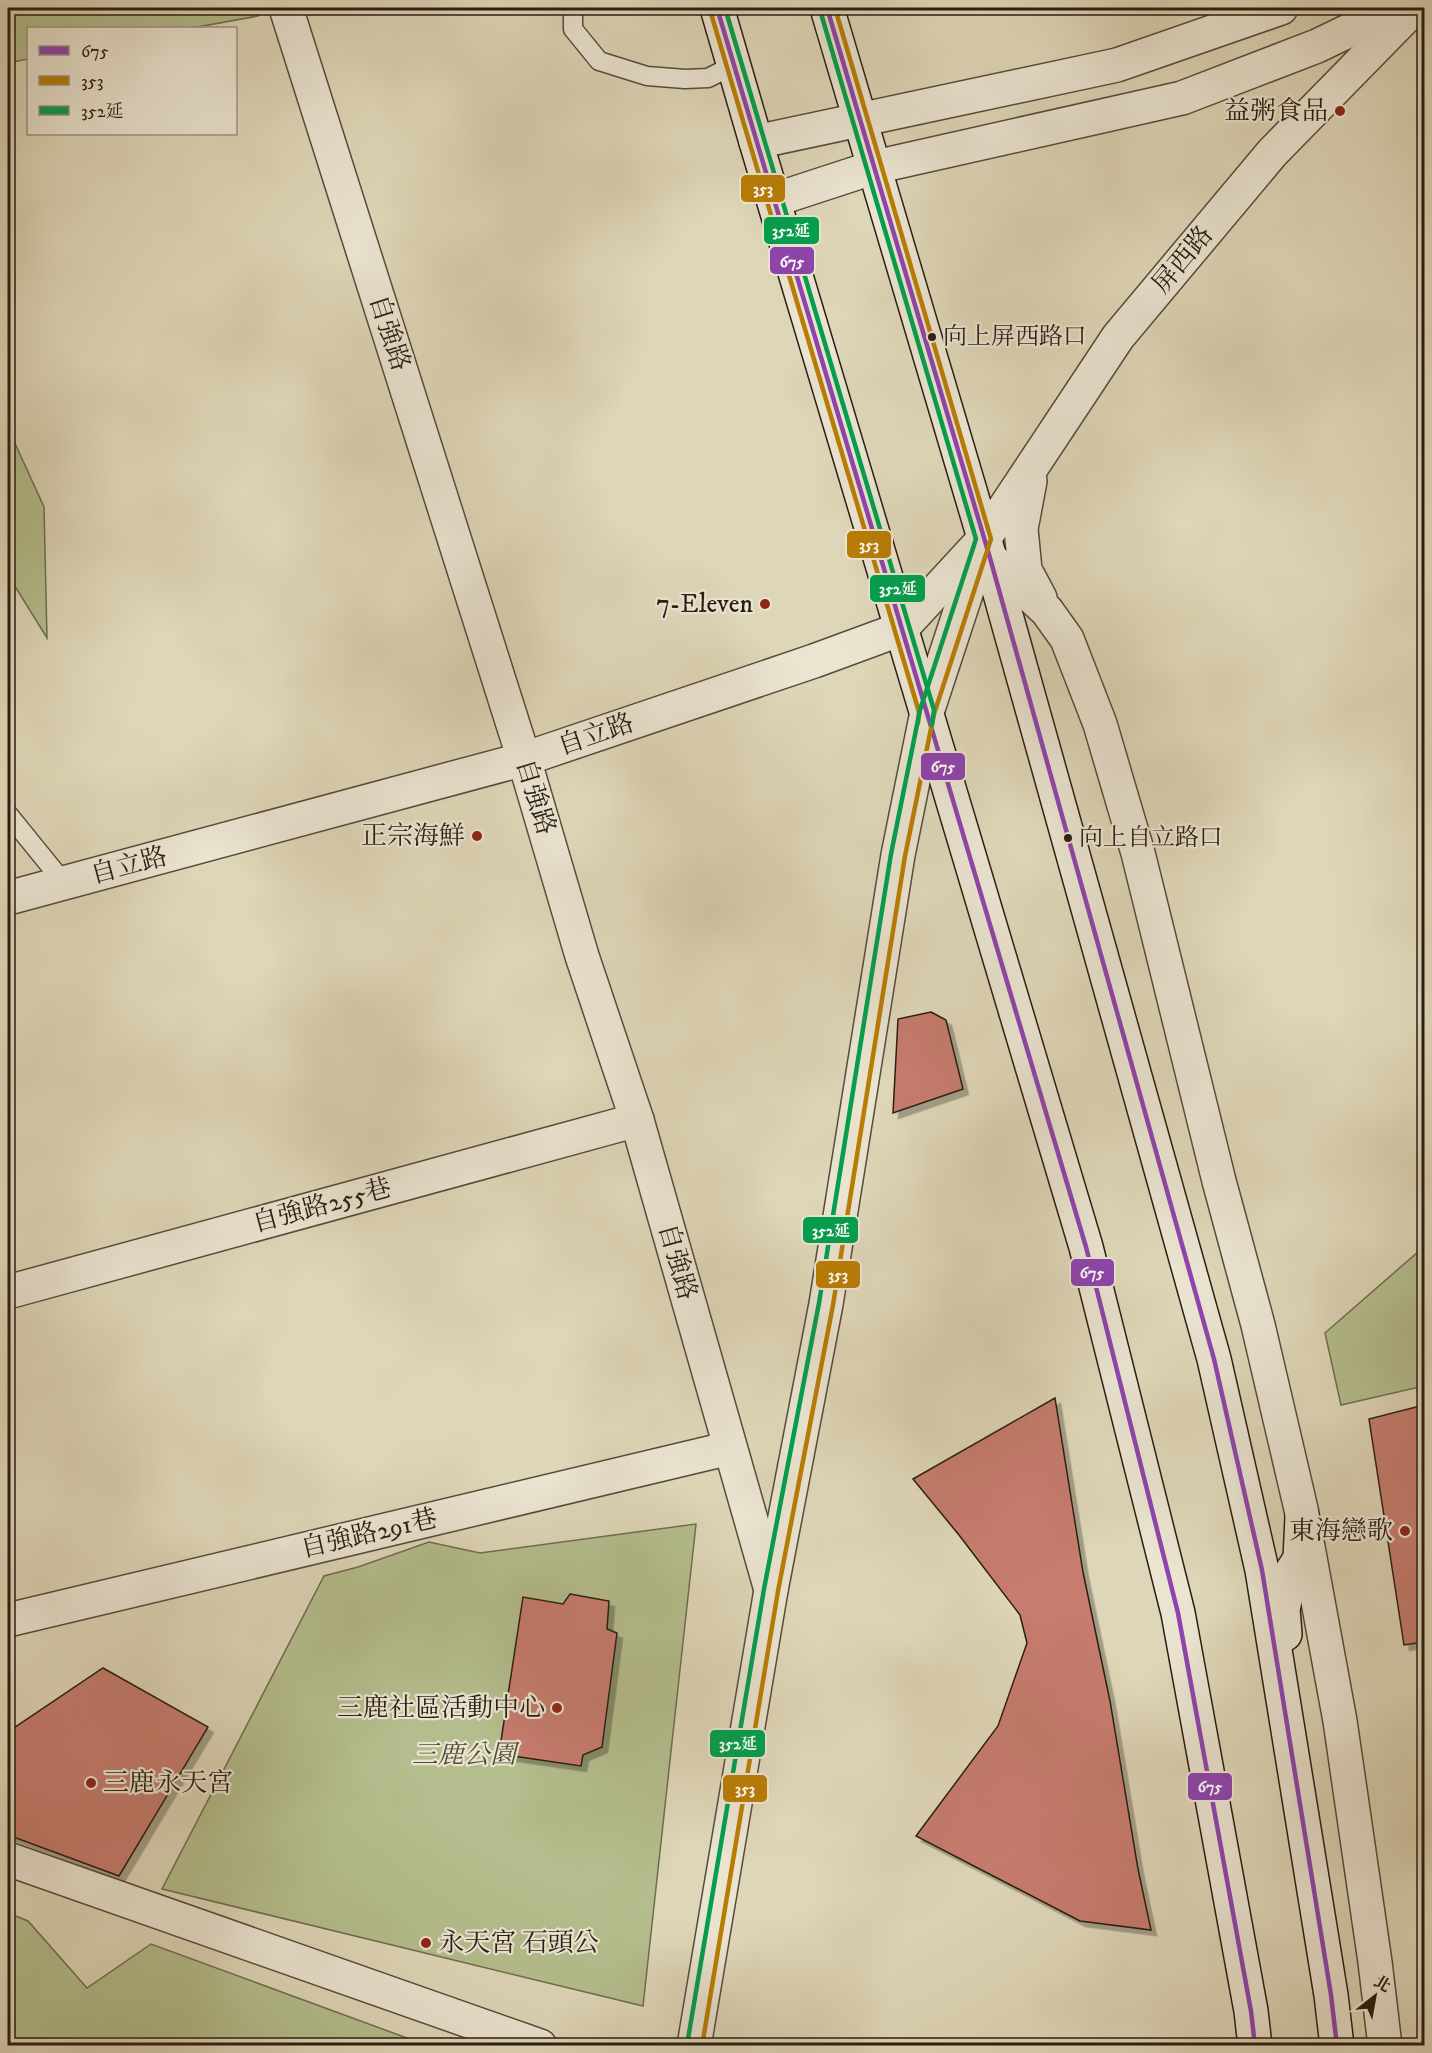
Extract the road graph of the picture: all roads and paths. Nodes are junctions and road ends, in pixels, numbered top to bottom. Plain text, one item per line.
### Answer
1 (286, 8) edge
2 (573, 8) edge
3 (717, 8) edge
4 (827, 8) edge
5 (1281, 8) edge
6 (1396, 8) edge
7 (1414, 8) edge
8 (734, 65) junction
9 (859, 120) junction
10 (756, 142) junction
11 (875, 167) junction
12 (774, 200) junction
13 (1033, 466) junction
14 (987, 548) junction
15 (1047, 610) junction
16 (901, 629) junction
17 (927, 712) junction
18 (524, 759) junction
19 (8, 814) edge
20 (64, 883) junction
21 (8, 898) edge
22 (636, 1120) junction
23 (8, 1292) edge
24 (730, 1449) junction
25 (1302, 1517) junction
26 (1256, 1544) junction
27 (1289, 1588) junction
28 (771, 1590) junction
29 (8, 1620) edge
30 (1275, 1647) junction
31 (1327, 1652) junction
32 (8, 1859) edge
33 (540, 2046) edge
34 (694, 2046) edge
35 (1255, 2046) edge
36 (1338, 2046) edge
37 (1385, 2046) edge

1 - 18 street, 自強路
2 - 8 lane
3 - 8 street
4 - 9 street
5 - 9 street
6 - 11 street
7 - 13 street, 屏西路
8 - 10 street
9 - 10 street
9 - 11 street
10 - 12 street
11 - 12 street
11 - 14 street
12 - 16 street
13 - 14 street, 屏西路
13 - 15 street
14 - 15 street
14 - 16 street, 自立路
14 - 17 street, 自強路
14 - 26 street
15 - 25 street
16 - 17 street
16 - 18 street, 自立路
17 - 28 street, 自強路
17 - 35 street
18 - 20 street, 自立路
18 - 22 street, 自強路
19 - 20 lane, 自立路
20 - 21 street, 自立路
22 - 23 street, 自強路255巷
22 - 24 street, 自強路
24 - 28 street, 自強路
24 - 29 street, 自強路291巷
25 - 27 street
25 - 31 street
26 - 27 street
26 - 30 street
27 - 30 street
27 - 31 street
28 - 34 street, 自強路
30 - 36 street
31 - 37 street
32 - 33 street

